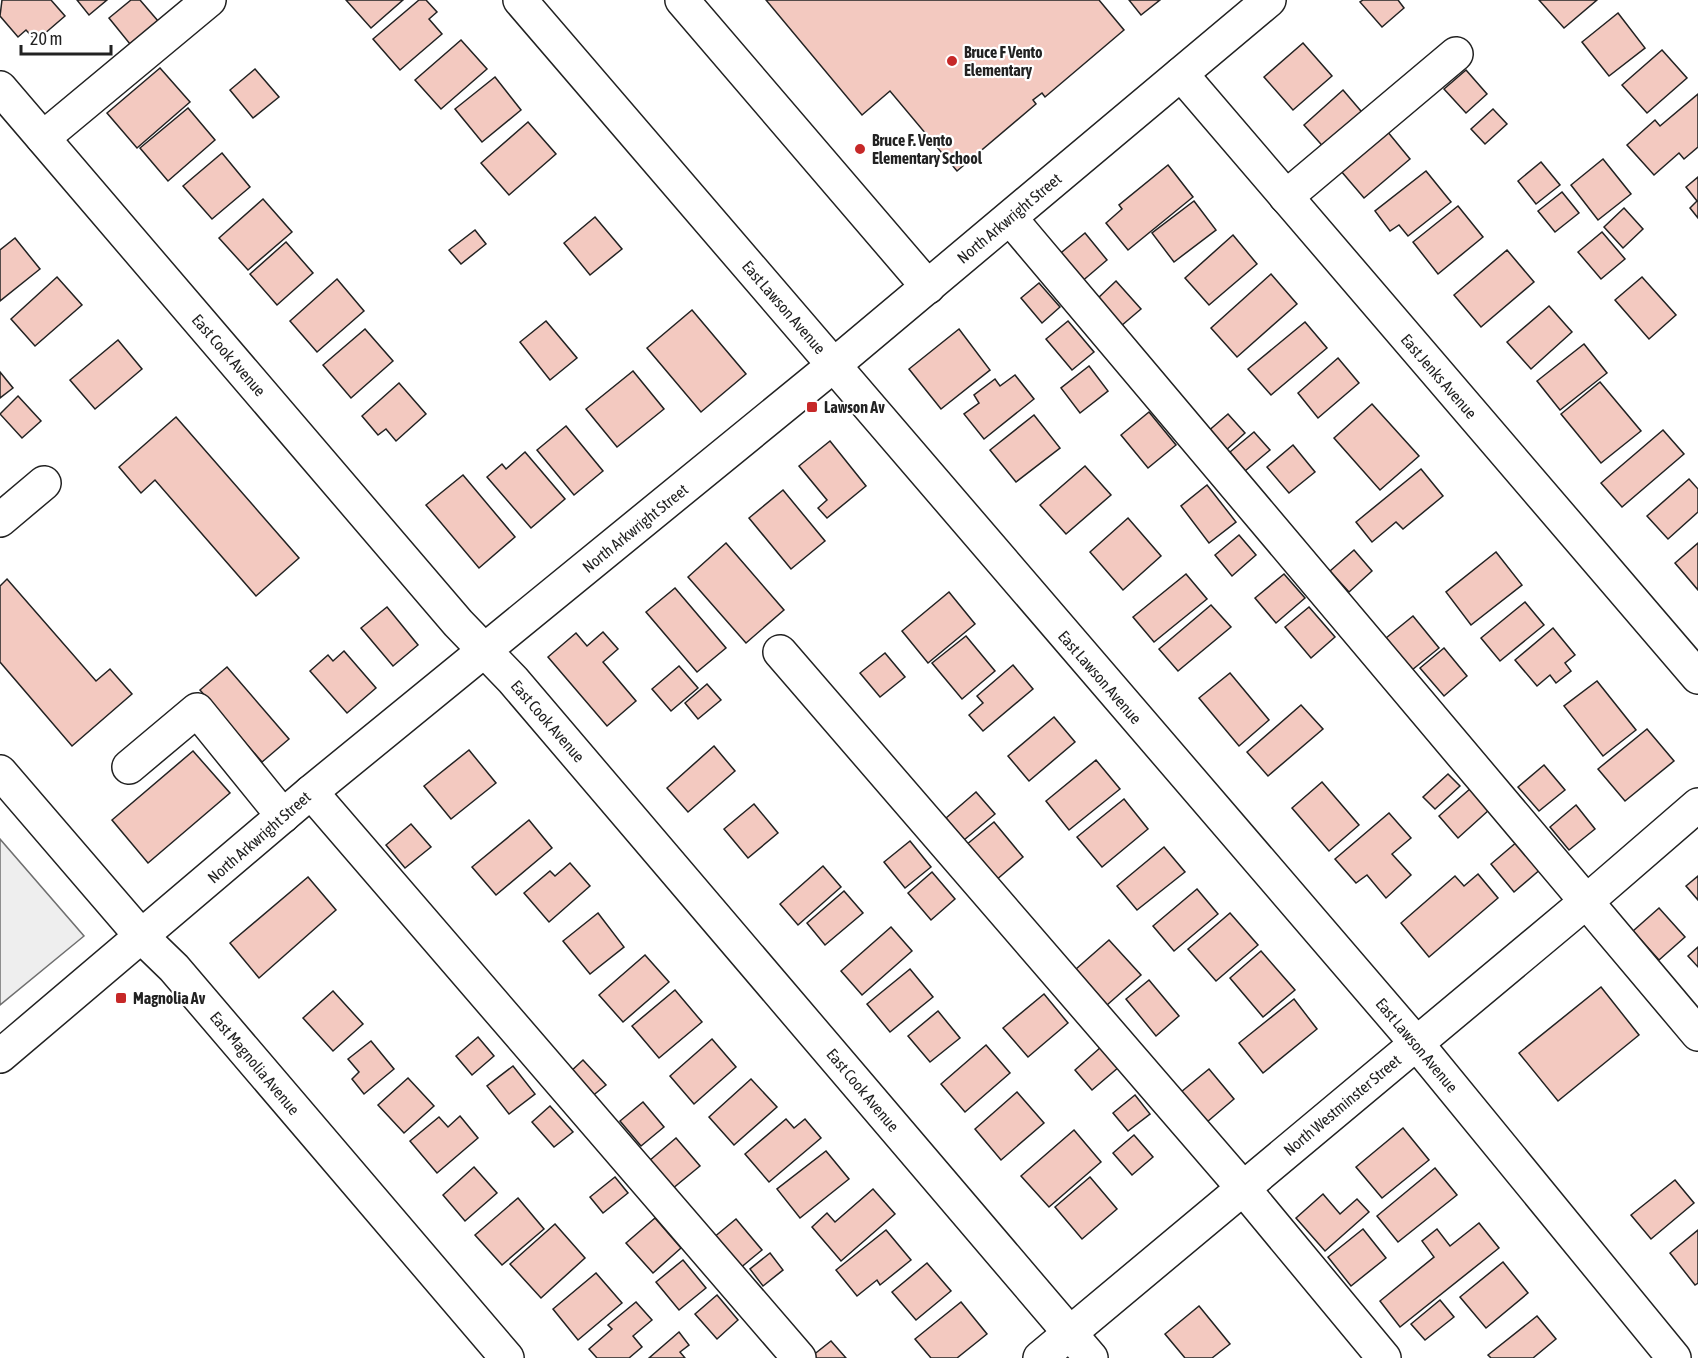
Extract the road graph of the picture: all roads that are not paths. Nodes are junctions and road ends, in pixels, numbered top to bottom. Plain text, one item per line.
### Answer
1 (209, 0) edge
2 (520, 0) edge
3 (682, 0) edge
4 (1269, 0) edge
5 (1456, 54) dead end
6 (1181, 74) junction
7 (0, 88) edge
8 (43, 138) junction
9 (1286, 197) junction
10 (1010, 218) junction
11 (928, 286) junction
12 (834, 365) junction
13 (44, 483) dead end
14 (0, 520) edge
15 (486, 651) junction
16 (780, 652) dead end
17 (1698, 677) edge
18 (129, 767) dead end
19 (0, 772) edge
20 (311, 792) junction
21 (1698, 805) edge
22 (283, 816) junction
23 (1587, 901) junction
24 (142, 937) junction
25 (1698, 1034) edge
26 (1417, 1044) junction
27 (0, 1056) edge
28 (1243, 1188) junction
29 (1081, 1346) edge
30 (507, 1358) edge
31 (799, 1358) edge
32 (1040, 1358) edge
33 (1384, 1358) edge
34 (1674, 1358) edge

1 - 8 street
2 - 12 street, East Lawson Avenue
3 - 11 street
4 - 6 street, North Arkwright Street
5 - 9 street
6 - 9 street, East Jenks Avenue
6 - 10 street, North Arkwright Street
7 - 8 street, East Cook Avenue
8 - 15 street, East Cook Avenue
9 - 17 street, East Jenks Avenue
10 - 11 street, North Arkwright Street
10 - 23 street
11 - 12 street, North Arkwright Street
12 - 15 street, North Arkwright Street
12 - 26 street, East Lawson Avenue
13 - 14 street
15 - 20 street, North Arkwright Street
15 - 29 street, East Cook Avenue
16 - 28 street
18 - 22 street
19 - 24 street, East Magnolia Avenue
20 - 22 street, North Arkwright Street
20 - 31 street
21 - 23 street, North Westminster Street
22 - 24 street, North Arkwright Street
23 - 25 street
23 - 26 street, North Westminster Street
24 - 27 street, North Arkwright Street
24 - 30 street, East Magnolia Avenue
26 - 28 street, North Westminster Street
26 - 34 street, East Lawson Avenue
28 - 29 street, North Westminster Street
28 - 33 street
29 - 32 street, North Westminster Street

